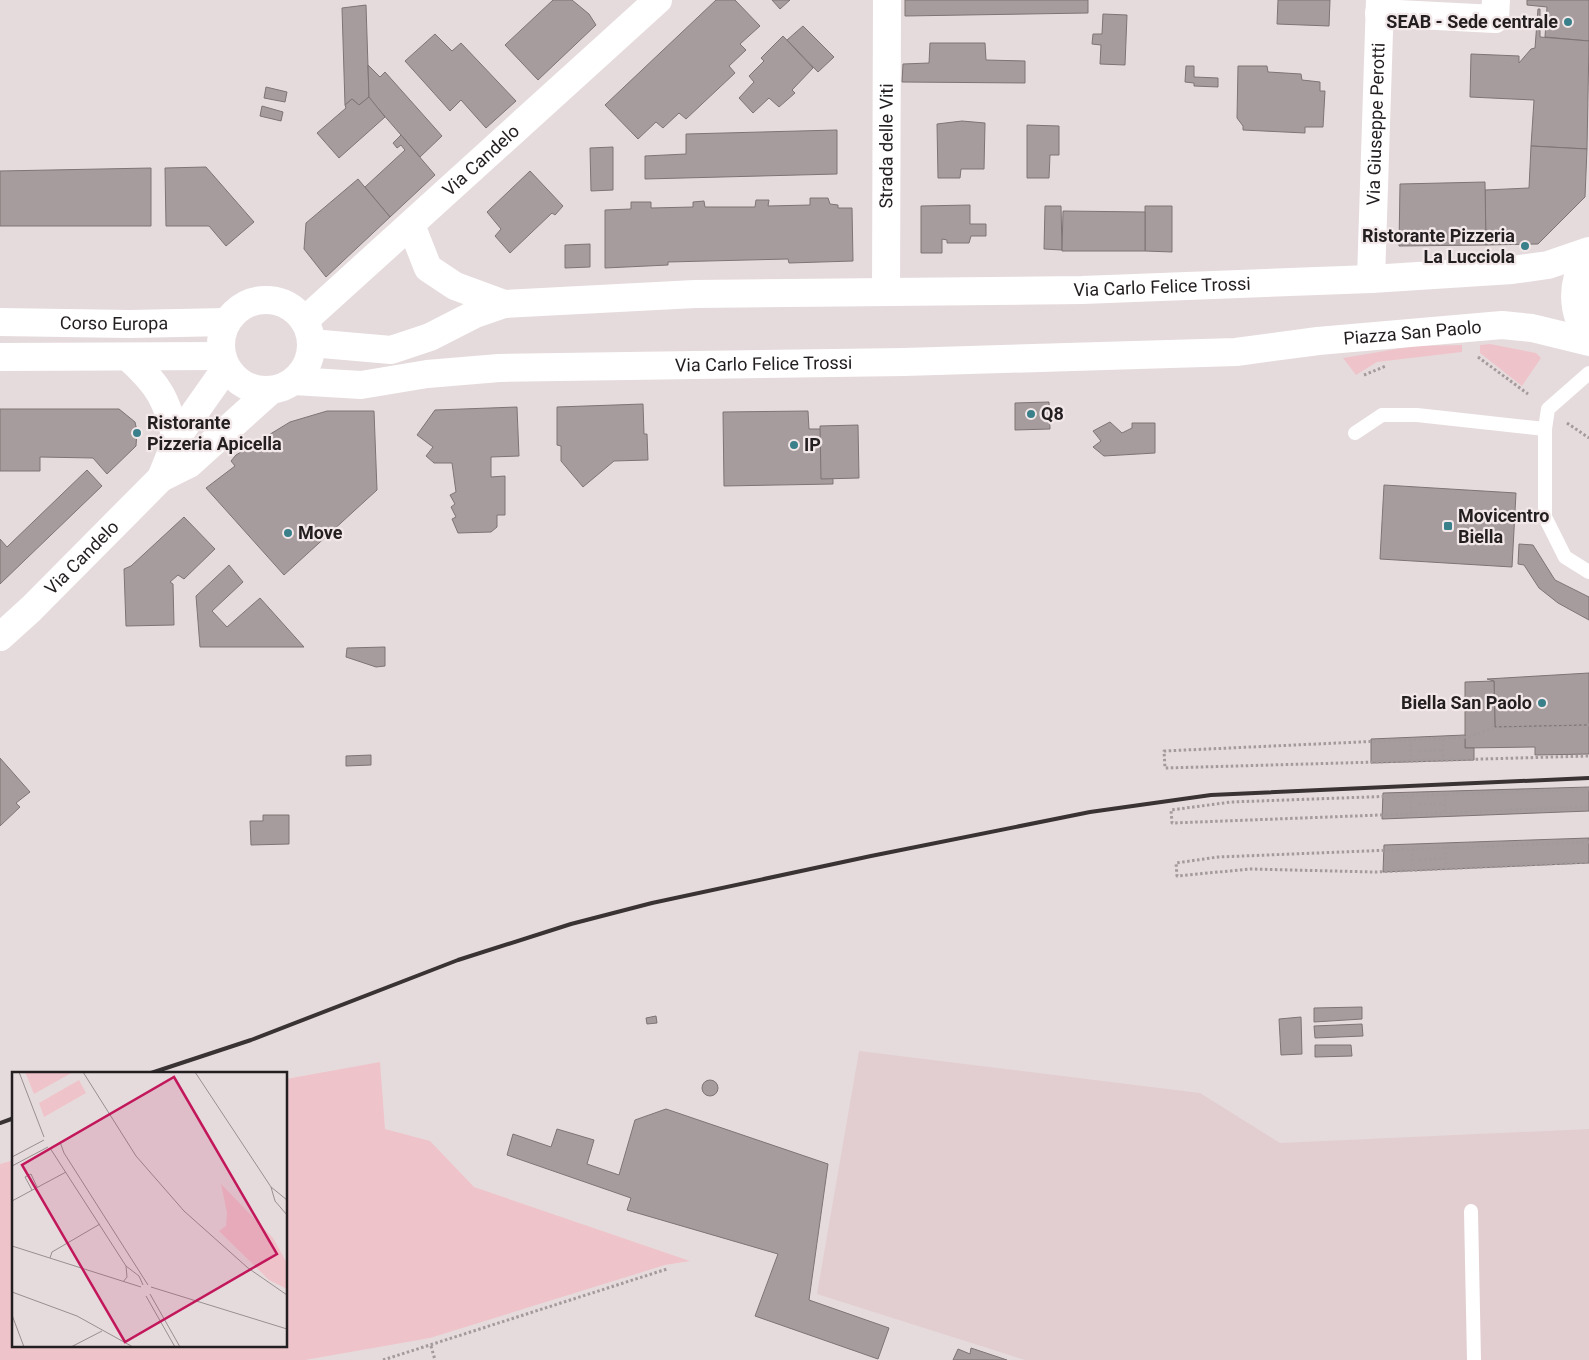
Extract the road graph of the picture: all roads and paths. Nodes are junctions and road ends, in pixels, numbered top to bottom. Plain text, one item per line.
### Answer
1 (658, 0) edge
2 (887, 0) edge
3 (1496, 0) edge
4 (1380, 6) edge
5 (411, 225) junction
6 (1589, 251) edge
7 (1589, 256) edge
8 (1372, 279) junction
9 (886, 292) junction
10 (504, 304) junction
11 (0, 322) edge
12 (227, 322) junction
13 (308, 332) junction
14 (1589, 337) edge
15 (1589, 342) edge
16 (1477, 349) dead end
17 (1236, 352) joint
18 (0, 357) edge
19 (129, 358) junction
20 (224, 362) junction
21 (1589, 373) edge
22 (282, 386) junction
23 (1528, 394) dead end
24 (1563, 420) dead end
25 (1545, 429) junction
26 (1355, 433) dead end
27 (1589, 438) edge
28 (176, 439) junction
29 (161, 478) junction
30 (1589, 572) edge
31 (0, 637) edge
32 (1589, 725) edge
33 (1410, 739) junction
34 (1443, 739) junction
35 (1443, 750) junction
36 (1419, 751) dead end
37 (1589, 756) edge
38 (1411, 760) junction
39 (1443, 760) junction
40 (1589, 789) edge
41 (1444, 794) junction
42 (1411, 796) junction
43 (1419, 804) dead end
44 (1444, 804) junction
45 (1589, 807) edge
46 (1445, 813) junction
47 (1411, 814) junction
48 (1589, 842) edge
49 (1445, 847) junction
50 (1412, 850) junction
51 (1446, 858) junction
52 (1419, 860) dead end
53 (1589, 862) edge
54 (1446, 868) junction
55 (1412, 870) junction
56 (1471, 1211) dead end
57 (667, 1269) dead end
58 (431, 1346) junction
59 (383, 1360) edge
60 (435, 1360) edge
61 (1474, 1360) edge

1 - 5 main road, Via Candelo
2 - 9 main road, Strada delle Viti
3 - 4 main road
4 - 8 main road, Via Giuseppe Perotti
5 - 10 main road, Via Carlo Felice Trossi
5 - 13 main road, Via Candelo
6 - 8 main road
7 - 14 main road
8 - 9 main road, Via Carlo Felice Trossi
9 - 10 main road, Via Carlo Felice Trossi
10 - 13 main road, Via Carlo Felice Trossi
11 - 12 main road, Corso Europa
12 - 13 main road
12 - 20 main road
13 - 22 main road, Via Candelo
15 - 17 main road, Piazza San Paolo
16 - 23 path
17 - 22 main road, Via Carlo Felice Trossi
18 - 19 main road, Corso Europa
19 - 20 main road, Corso Europa
19 - 28 main road
20 - 22 main road
20 - 28 main road, Via Candelo
21 - 25 lane
22 - 29 main road, Via Candelo
24 - 27 path
25 - 26 lane
25 - 30 lane
28 - 29 main road, Via Candelo
29 - 31 main road, Via Candelo
32 - 34 path
33 - 34 path
33 - 38 path
33 - 38 path
34 - 35 path
35 - 36 path
35 - 39 path
37 - 39 path
38 - 39 path
40 - 41 path
41 - 42 path
41 - 44 path
42 - 47 path
42 - 47 path
43 - 44 path
44 - 46 path
45 - 46 path
46 - 47 path
48 - 49 path
49 - 50 path
49 - 51 path
50 - 55 path
50 - 55 path
51 - 52 path
51 - 54 path
53 - 54 path
54 - 55 path
56 - 61 lane
57 - 58 path
58 - 59 path
58 - 60 path

